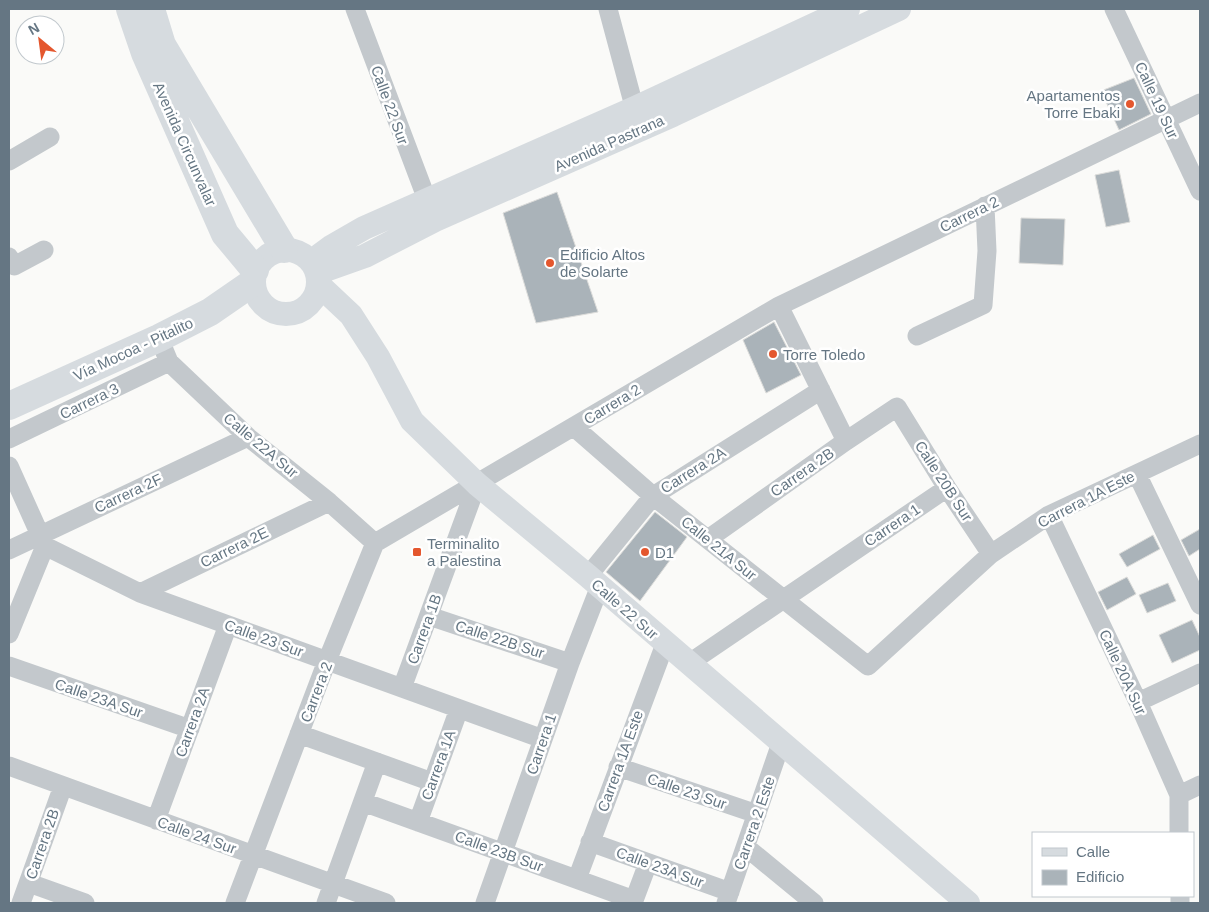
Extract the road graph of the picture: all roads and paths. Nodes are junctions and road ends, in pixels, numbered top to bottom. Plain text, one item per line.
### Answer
1 (130, 9) edge
2 (151, 9) edge
3 (355, 9) edge
4 (608, 9) edge
5 (899, 9) edge
6 (1114, 9) edge
7 (838, 15) edge
8 (1200, 103) edge
9 (638, 118) junction
10 (1167, 119) junction
11 (50, 137) dead end
12 (9, 161) edge
13 (1200, 192) edge
14 (984, 206) junction
15 (431, 210) junction
16 (284, 249) junction
17 (44, 250) dead end
18 (9, 257) edge
19 (315, 279) junction
20 (255, 284) junction
21 (779, 306) junction
22 (917, 336) dead end
23 (164, 350) junction
24 (821, 390) junction
25 (9, 406) edge
26 (897, 407) joint
27 (574, 427) junction
28 (248, 437) junction
29 (9, 440) edge
30 (846, 441) junction
31 (1200, 444) edge
32 (9, 466) edge
33 (1138, 474) junction
34 (477, 484) junction
35 (947, 488) junction
36 (653, 496) junction
37 (329, 502) junction
38 (1049, 515) junction
39 (708, 538) junction
40 (43, 540) junction
41 (375, 543) junction
42 (9, 550) edge
43 (992, 554) junction
44 (594, 581) junction
45 (140, 593) junction
46 (782, 599) junction
47 (1200, 605) edge
48 (429, 616) junction
49 (228, 625) junction
50 (9, 634) edge
51 (664, 644) junction
52 (327, 661) junction
53 (570, 662) junction
54 (688, 664) junction
55 (9, 666) edge
56 (868, 666) joint
57 (1200, 673) edge
58 (402, 688) junction
59 (1138, 702) junction
60 (459, 709) junction
61 (190, 729) junction
62 (299, 734) junction
63 (543, 738) junction
64 (781, 743) junction
65 (377, 762) junction
66 (9, 766) edge
67 (618, 768) junction
68 (432, 782) junction
69 (1200, 785) edge
70 (63, 786) junction
71 (1179, 795) junction
72 (363, 802) junction
73 (757, 814) junction
74 (156, 820) junction
75 (418, 822) junction
76 (1179, 832) edge
77 (590, 842) junction
78 (746, 847) junction
79 (504, 852) junction
80 (253, 855) junction
81 (648, 863) junction
82 (577, 879) junction
83 (29, 883) junction
84 (333, 884) junction
85 (728, 898) edge
86 (634, 901) edge
87 (21, 903) edge
88 (85, 903) edge
89 (235, 903) edge
90 (326, 903) edge
91 (386, 903) edge
92 (485, 903) edge
93 (814, 903) edge
94 (968, 903) edge

1 - 20 highway, Avenida Circunvalar
2 - 16 highway, Avenida Circunvalar
3 - 15 street, Calle 22 Sur
4 - 9 street
5 - 7 main road, Avenida Pastrana
6 - 10 street, Calle 19 Sur
7 - 9 main road, Avenida Pastrana
8 - 10 street, Carrera 2
9 - 15 main road, Avenida Pastrana
10 - 13 street, Calle 19 Sur
10 - 14 street, Carrera 2
11 - 12 street
14 - 21 street, Carrera 2
14 - 22 street
15 - 19 main road, Avenida Pastrana
16 - 19 main road
16 - 20 main road
17 - 18 street
19 - 20 main road
19 - 34 main road, Calle 22 Sur
20 - 23 highway, Vía Mocoa - Pitalito
21 - 24 street
21 - 27 street, Carrera 2
23 - 25 highway, Vía Mocoa - Pitalito
23 - 28 street, Calle 22A Sur
23 - 29 street, Carrera 3
24 - 30 street
24 - 36 street, Carrera 2A
26 - 30 street, Carrera 2B
26 - 35 street, Calle 20B Sur
27 - 34 street, Carrera 2
27 - 36 street, Calle 21A Sur
28 - 37 street, Calle 22A Sur
28 - 40 street, Carrera 2F
30 - 39 street, Carrera 2B
31 - 33 street, Carrera 1A Este
32 - 40 street
33 - 38 street, Carrera 1A Este
33 - 47 street
34 - 41 street, Carrera 2
34 - 44 main road, Calle 22 Sur
34 - 48 street, Carrera 1B
35 - 43 street, Calle 20B Sur
35 - 46 street, Carrera 1
36 - 39 street, Calle 21A Sur
36 - 44 street, Carrera 2A
37 - 41 street, Calle 22A Sur
37 - 45 street, Carrera 2E
38 - 43 street, Carrera 1A Este
38 - 59 street, Calle 20A Sur
39 - 46 street, Calle 21A Sur
40 - 42 street, Carrera 2F
40 - 45 street, Calle 23 Sur
40 - 50 street
41 - 52 street, Carrera 2
43 - 56 street, Carrera 1A Este
44 - 51 main road, Calle 22 Sur
44 - 53 street, Carrera 1
45 - 49 street, Calle 23 Sur
46 - 54 street, Carrera 1
46 - 56 street, Calle 21A Sur
48 - 53 street, Calle 22B Sur
48 - 58 street, Carrera 1B
49 - 52 street, Calle 23 Sur
49 - 61 street, Carrera 2A
51 - 54 main road, Calle 22 Sur
51 - 67 street, Carrera 1A Este
52 - 58 street, Calle 23 Sur
52 - 62 street, Carrera 2
53 - 63 street, Carrera 1
54 - 64 main road, Calle 22 Sur
55 - 61 street, Calle 23A Sur
57 - 59 street
58 - 60 street, Calle 23 Sur
59 - 71 street, Calle 20A Sur
60 - 63 street, Calle 23 Sur
60 - 68 street, Carrera 1A
61 - 74 street, Carrera 2A
62 - 65 street
62 - 80 street, Carrera 2
63 - 79 street, Carrera 1
64 - 73 street, Carrera 2 Este
64 - 94 main road, Calle 22 Sur
65 - 68 street
65 - 72 street
66 - 70 street, Calle 24 Sur
67 - 73 street, Calle 23 Sur
67 - 77 street, Carrera 1A Este
68 - 75 street, Carrera 1A
69 - 71 street
70 - 74 street, Calle 24 Sur
70 - 83 street, Carrera 2B
71 - 76 street, Calle 20A Sur
72 - 75 street, Calle 23B Sur
72 - 84 street
73 - 78 street, Carrera 2 Este
74 - 80 street, Calle 24 Sur
75 - 79 street, Calle 23B Sur
77 - 81 street, Calle 23A Sur
77 - 82 street, Carrera 1A Este
78 - 85 street, Carrera 2 Este
78 - 93 street
79 - 82 street, Calle 23B Sur
79 - 92 street, Carrera 1
80 - 84 street, Calle 24 Sur
80 - 89 street, Carrera 2
81 - 85 street, Calle 23A Sur
81 - 86 street
82 - 86 street, Calle 23B Sur
83 - 87 street, Carrera 2B
83 - 88 street
84 - 90 street
84 - 91 street, Calle 24 Sur

